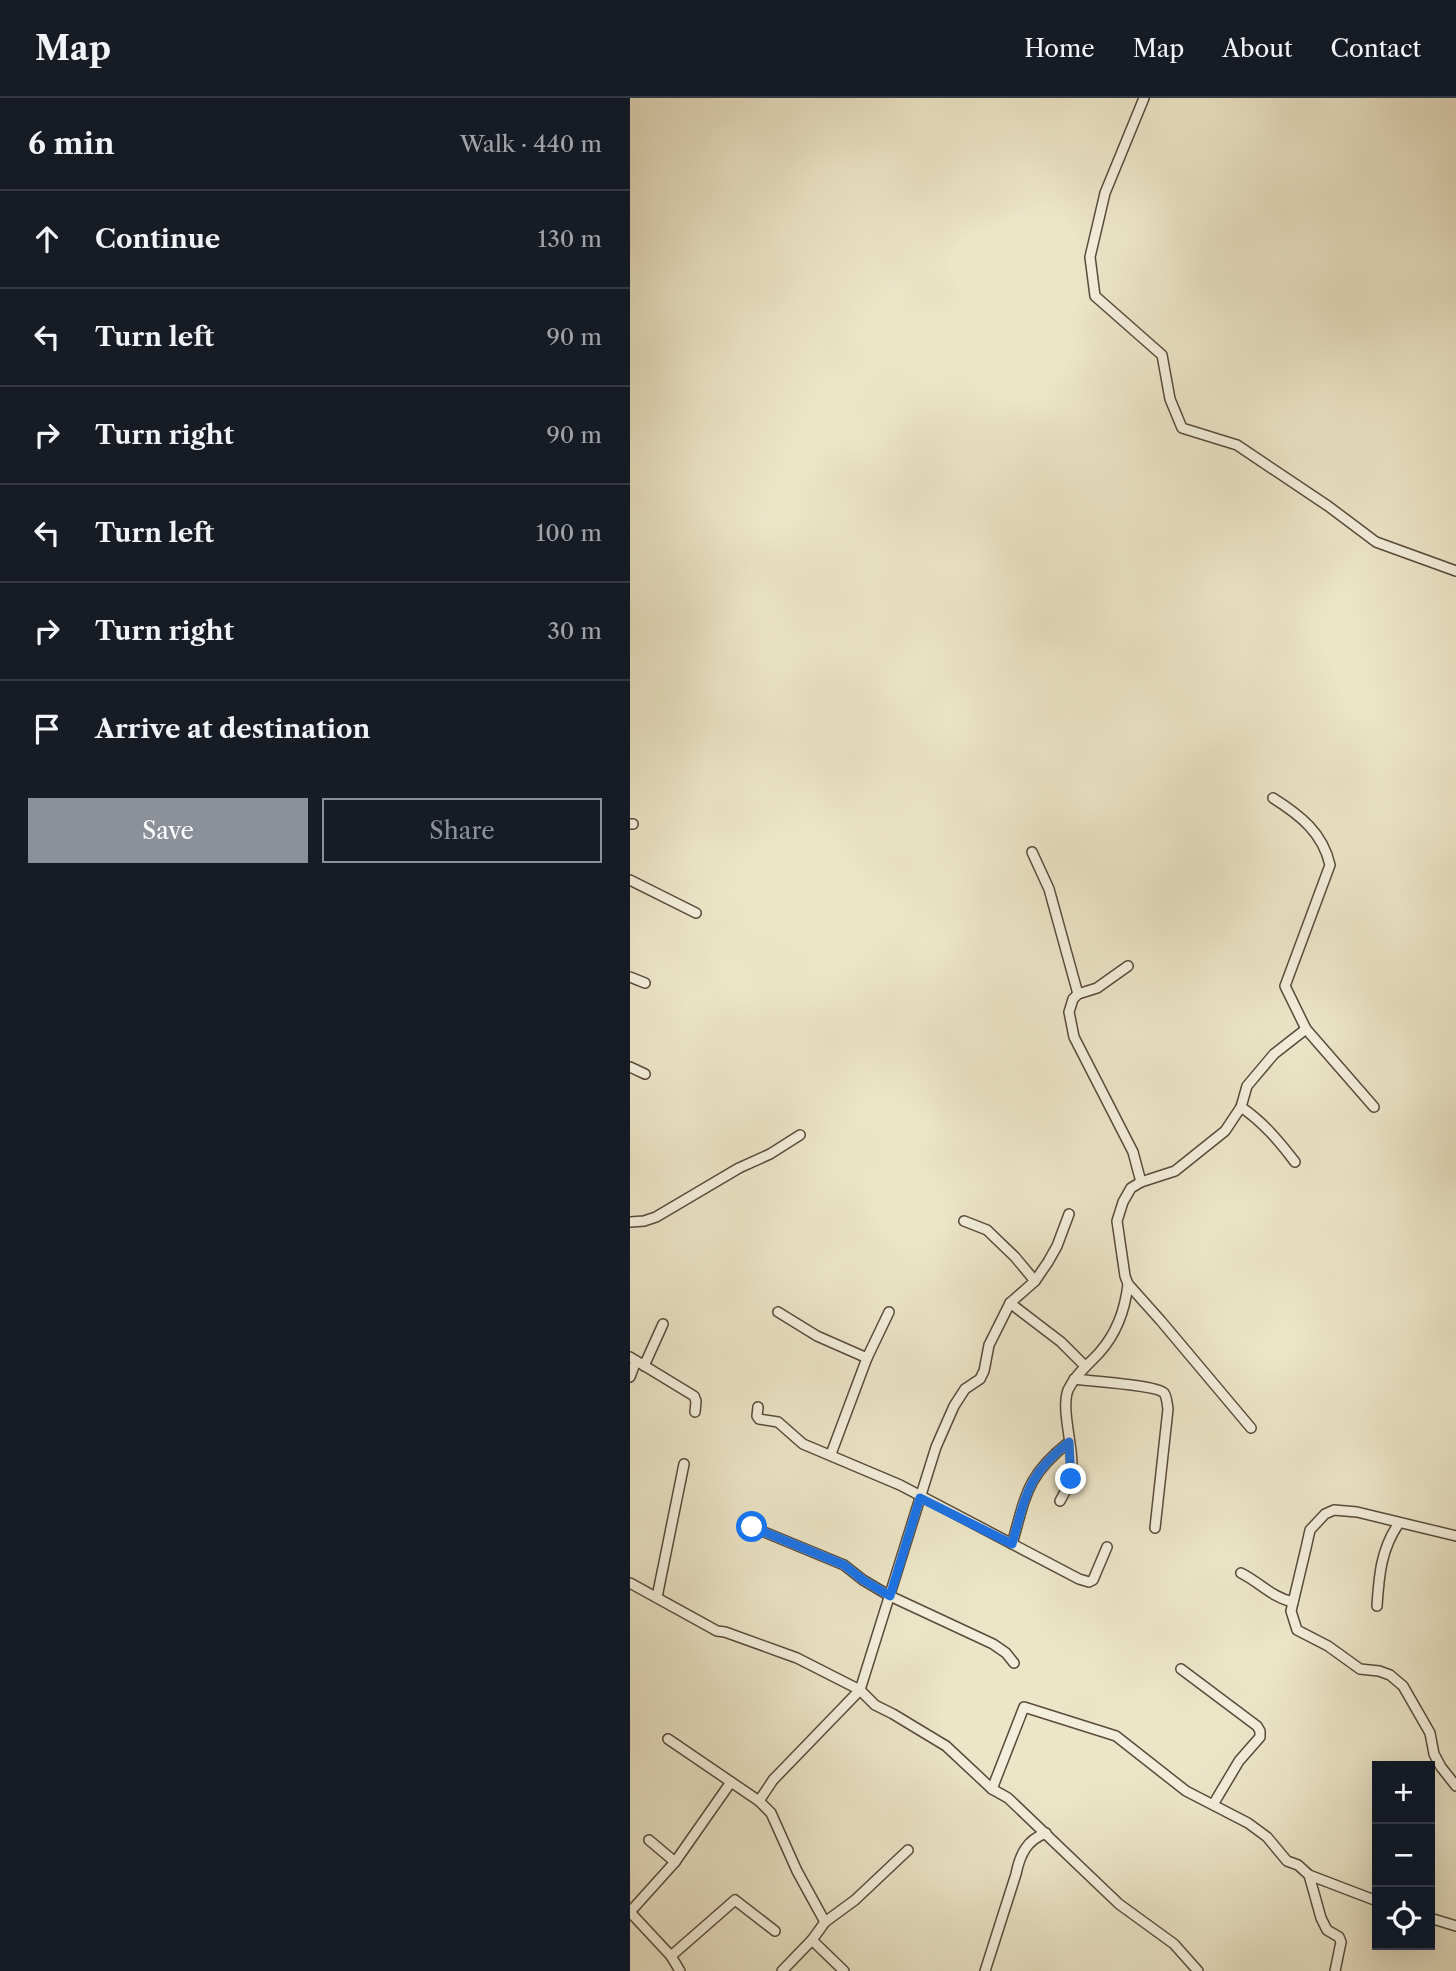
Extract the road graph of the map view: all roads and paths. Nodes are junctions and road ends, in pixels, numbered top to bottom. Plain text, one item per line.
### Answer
1 (1144, 98) edge
2 (1456, 571) edge
3 (1273, 798) dead end
4 (1032, 852) dead end
5 (630, 880) edge
6 (696, 913) dead end
7 (1128, 966) dead end
8 (630, 977) edge
9 (645, 983) dead end
10 (1078, 994) junction
11 (1306, 1029) junction
12 (630, 1067) edge
13 (645, 1074) dead end
14 (1241, 1107) junction
15 (1374, 1107) dead end
16 (800, 1135) dead end
17 (1295, 1163) dead end
18 (1142, 1182) junction
19 (1069, 1214) dead end
20 (964, 1221) dead end
21 (630, 1222) edge
22 (1035, 1281) junction
23 (1128, 1284) junction
24 (1010, 1303) junction
25 (779, 1312) dead end
26 (888, 1312) dead end
27 (663, 1324) dead end
28 (867, 1358) junction
29 (636, 1361) edge
30 (1085, 1366) junction
31 (630, 1377) edge
32 (1074, 1379) junction
33 (758, 1407) dead end
34 (695, 1412) dead end
35 (1251, 1429) dead end
36 (1069, 1442) junction
37 (831, 1454) junction
38 (684, 1464) dead end
39 (920, 1498) junction
40 (1060, 1501) dead end
41 (1399, 1523) junction
42 (752, 1527) dead end
43 (1154, 1528) dead end
44 (1456, 1536) edge
45 (1012, 1544) junction
46 (1107, 1547) dead end
47 (1241, 1573) dead end
48 (630, 1583) edge
49 (890, 1596) junction
50 (657, 1597) junction
51 (1293, 1602) junction
52 (1377, 1606) dead end
53 (1014, 1663) dead end
54 (1181, 1669) dead end
55 (860, 1690) junction
56 (668, 1739) dead end
57 (731, 1782) junction
58 (1456, 1786) edge
59 (992, 1788) junction
60 (759, 1801) junction
61 (1214, 1803) junction
62 (1046, 1833) junction
63 (649, 1840) dead end
64 (908, 1850) dead end
65 (675, 1862) junction
66 (1309, 1875) junction
67 (1372, 1899) edge
68 (1435, 1920) edge
69 (825, 1922) junction
70 (1456, 1926) edge
71 (775, 1931) dead end
72 (812, 1940) junction
73 (676, 1964) edge
74 (667, 1971) edge
75 (782, 1971) edge
76 (844, 1971) edge
77 (985, 1971) edge
78 (1198, 1971) edge
79 (1335, 1971) edge

1 - 2 street
3 - 11 street
4 - 10 street
5 - 6 street
7 - 10 street
8 - 9 street
10 - 18 street
11 - 14 street
11 - 15 street
12 - 13 street
14 - 17 street
14 - 18 street
16 - 21 street
18 - 23 street
19 - 22 street
20 - 22 street
22 - 24 street
23 - 30 street
23 - 35 street
24 - 30 street
24 - 39 street
25 - 28 street
26 - 28 street
27 - 29 street
28 - 37 street
29 - 31 street
29 - 34 street
30 - 32 street
32 - 36 street
32 - 43 street
33 - 37 street
36 - 40 street
36 - 45 street
37 - 39 street
38 - 50 street
39 - 45 street
39 - 49 street
41 - 44 street
41 - 51 street
41 - 52 street
42 - 49 street
45 - 46 street
47 - 51 street
48 - 50 street
49 - 53 street
49 - 55 street
50 - 55 street
51 - 58 street
54 - 61 street
55 - 59 street
55 - 60 street
56 - 57 street
57 - 60 street
57 - 65 street
59 - 61 street
59 - 62 street
60 - 69 street
61 - 66 street
62 - 77 street
62 - 78 street
63 - 65 street
64 - 69 street
65 - 73 street
66 - 67 street
66 - 79 street
68 - 70 street
69 - 72 street
71 - 73 street
72 - 75 street
72 - 76 street
73 - 74 street

